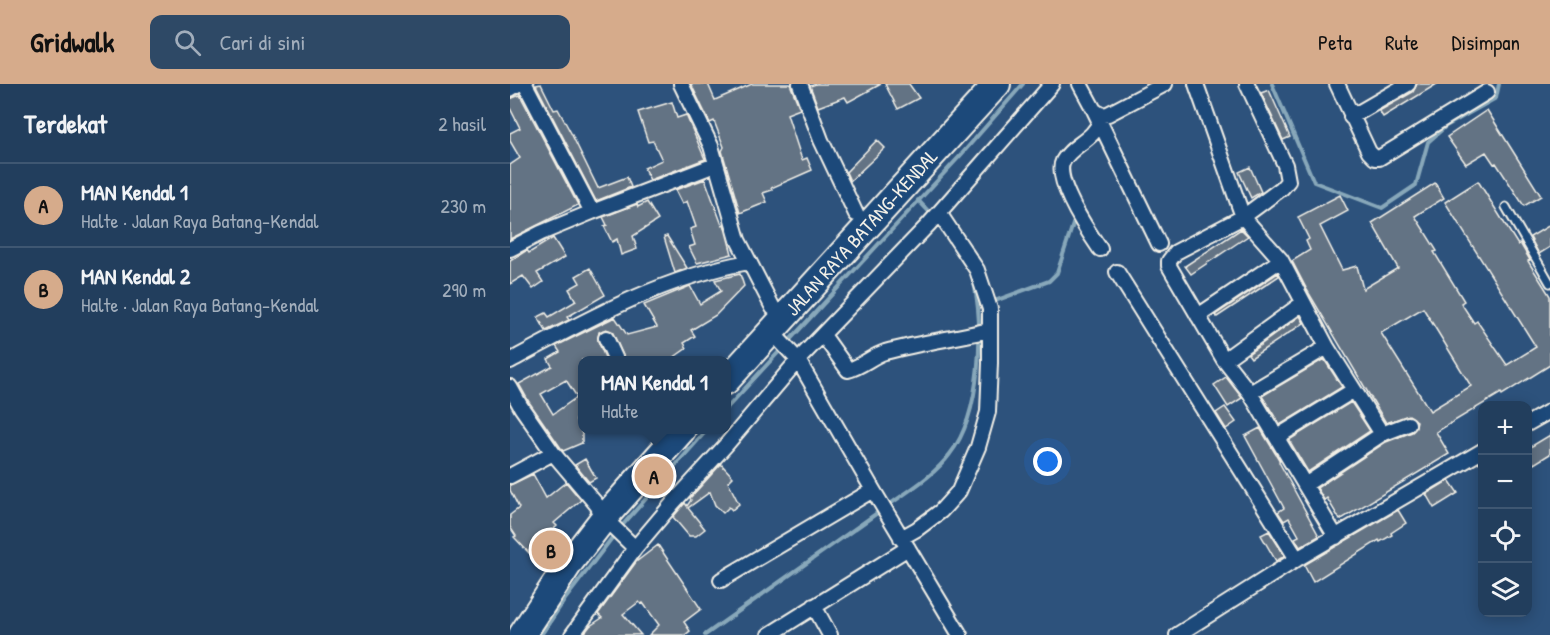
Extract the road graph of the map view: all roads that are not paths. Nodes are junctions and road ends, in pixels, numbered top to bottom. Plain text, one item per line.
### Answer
1 (518, 84) edge
2 (525, 84) edge
3 (681, 84) edge
4 (800, 84) edge
5 (976, 84) edge
6 (997, 84) edge
7 (1052, 84) edge
8 (1080, 84) edge
9 (1165, 84) edge
10 (1196, 84) edge
11 (1247, 84) edge
12 (1337, 84) edge
13 (1408, 84) edge
14 (510, 88) edge
15 (1487, 92) dead end
16 (1097, 115) junction
17 (1351, 117) junction
18 (715, 165) junction
19 (1506, 207) dead end
20 (592, 212) junction
21 (856, 214) junction
22 (1243, 217) junction
23 (935, 218) junction
24 (1159, 244) dead end
25 (510, 249) edge
26 (1100, 249) dead end
27 (1281, 260) junction
28 (749, 262) junction
29 (1118, 272) dead end
30 (1550, 283) edge
31 (1303, 303) junction
32 (1198, 316) junction
33 (775, 326) junction
34 (987, 331) junction
35 (823, 334) junction
36 (606, 338) dead end
37 (1327, 347) junction
38 (614, 356) edge
39 (731, 356) edge
40 (796, 357) junction
41 (1224, 360) junction
42 (510, 361) edge
43 (731, 375) edge
44 (1354, 390) junction
45 (511, 393) edge
46 (1250, 393) junction
47 (1550, 411) edge
48 (1532, 421) edge
49 (1408, 424) dead end
50 (731, 433) edge
51 (663, 434) edge
52 (730, 434) edge
53 (1382, 434) junction
54 (1276, 437) junction
55 (553, 453) junction
56 (1478, 453) edge
57 (510, 476) edge
58 (1305, 485) junction
59 (873, 490) junction
60 (604, 515) junction
61 (1336, 537) junction
62 (904, 543) junction
63 (634, 546) junction
64 (1297, 559) junction
65 (721, 580) dead end
66 (814, 606) junction
67 (510, 626) edge
68 (522, 635) edge
69 (572, 635) edge
70 (769, 635) edge
71 (830, 635) edge
72 (960, 635) edge
73 (1177, 635) edge

1 - 14 street
2 - 20 street
3 - 18 street
4 - 21 street
5 - 21 highway, JALAN RAYA BATANG-KENDAL
6 - 33 highway, JALAN RAYA BATANG-KENDAL
7 - 23 street
8 - 16 street
9 - 16 street
10 - 22 street
11 - 22 street
12 - 17 street
13 - 17 street
15 - 17 street
16 - 24 street
16 - 26 street
18 - 20 street
18 - 28 street
19 - 30 lane
20 - 25 street
21 - 33 highway, JALAN RAYA BATANG-KENDAL
22 - 27 street
22 - 32 street
23 - 34 street
23 - 35 street
27 - 31 street
27 - 32 street
28 - 33 street
28 - 42 street
29 - 64 street
31 - 37 street
31 - 41 street
32 - 41 street
33 - 39 highway, JALAN RAYA BATANG-KENDAL
33 - 40 street
33 - 43 highway, JALAN RAYA BATANG-KENDAL
34 - 35 street
34 - 62 street
35 - 40 street
36 - 38 street
37 - 44 street
37 - 46 street
40 - 50 street
40 - 59 street
41 - 46 street
44 - 53 street
44 - 54 street
45 - 55 street
46 - 54 street
47 - 48 street
49 - 53 street
51 - 60 highway
52 - 63 street
53 - 58 street
54 - 58 street
55 - 57 street
55 - 60 street
56 - 61 street
58 - 61 street
59 - 62 street
59 - 65 street
60 - 63 street
60 - 67 highway
60 - 68 highway
61 - 64 street
62 - 66 street
62 - 72 street
63 - 69 street
64 - 73 street
66 - 70 street
66 - 71 street

